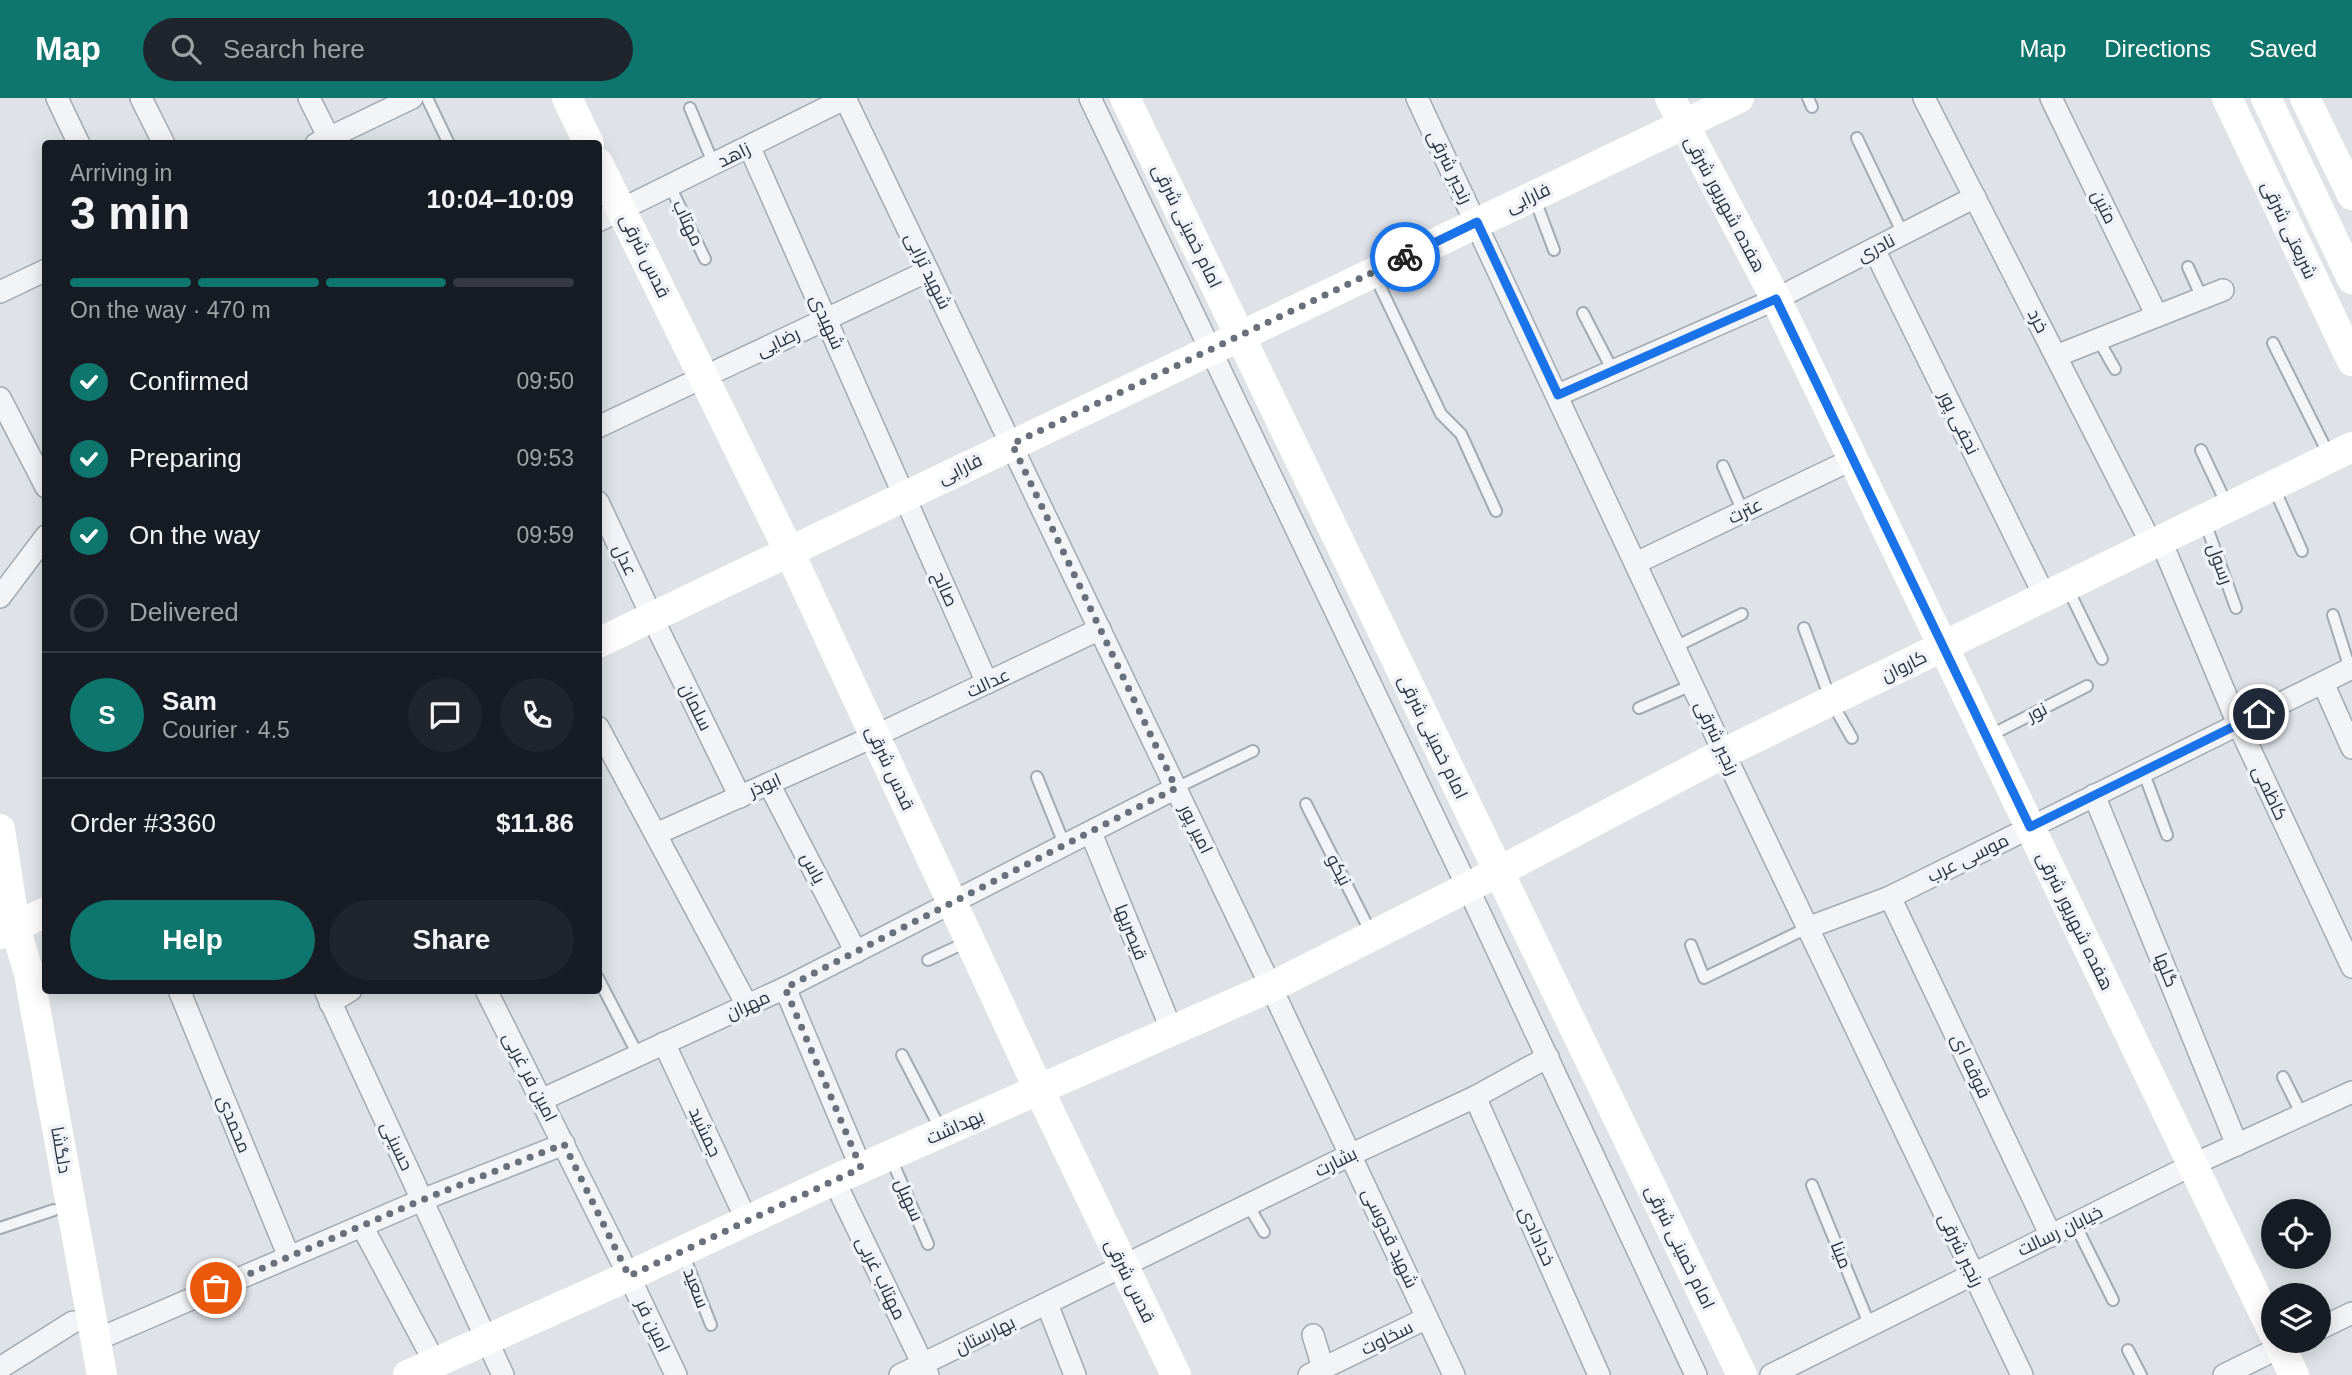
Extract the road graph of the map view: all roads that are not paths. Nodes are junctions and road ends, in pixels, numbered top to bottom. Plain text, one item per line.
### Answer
1 (57, 98) edge
2 (141, 98) edge
3 (309, 98) edge
4 (412, 98) edge
5 (427, 98) edge
6 (567, 98) edge
7 (845, 98) edge
8 (1090, 98) edge
9 (1125, 98) edge
10 (1417, 98) edge
11 (1670, 98) edge
12 (1738, 98) edge
13 (1924, 98) edge
14 (2051, 98) edge
15 (2227, 98) edge
16 (2266, 98) edge
17 (2305, 98) edge
18 (690, 108) dead end
19 (1683, 125) junction
20 (1857, 138) dead end
21 (77, 140) edge
22 (162, 140) edge
23 (325, 140) edge
24 (327, 140) edge
25 (447, 140) edge
26 (587, 140) edge
27 (750, 148) junction
28 (714, 165) junction
29 (602, 181) edge
30 (670, 186) junction
31 (2352, 195) edge
32 (1533, 196) junction
33 (1975, 197) junction
34 (610, 216) edge
35 (1477, 222) junction
36 (1903, 234) junction
37 (1874, 249) junction
38 (1554, 250) dead end
39 (705, 259) dead end
40 (2188, 267) dead end
41 (928, 271) junction
42 (42, 272) edge
43 (1373, 272) junction
44 (2352, 279) edge
45 (2223, 290) dead end
46 (0, 292) edge
47 (2202, 298) junction
48 (1776, 299) junction
49 (1583, 313) dead end
50 (2157, 316) junction
51 (826, 320) junction
52 (1240, 335) junction
53 (2098, 339) junction
54 (2273, 344) dead end
55 (1212, 349) junction
56 (2056, 356) junction
57 (2352, 361) edge
58 (2115, 369) dead end
59 (1613, 371) junction
60 (704, 377) junction
61 (1558, 395) junction
62 (0, 398) edge
63 (602, 424) edge
64 (1012, 444) junction
65 (2201, 450) dead end
66 (2341, 452) edge
67 (1853, 459) junction
68 (1723, 467) dead end
69 (42, 479) edge
70 (2273, 486) junction
71 (903, 496) junction
72 (602, 511) edge
73 (1496, 511) dead end
74 (1743, 512) junction
75 (2216, 514) junction
76 (42, 541) edge
77 (2157, 543) junction
78 (789, 551) junction
79 (2302, 551) dead end
80 (1636, 563) junction
81 (2056, 592) junction
82 (0, 597) edge
83 (2236, 608) dead end
84 (1742, 614) dead end
85 (2333, 615) dead end
86 (652, 617) junction
87 (1804, 628) dead end
88 (1100, 629) junction
89 (602, 641) edge
90 (1675, 647) junction
91 (1944, 647) junction
92 (2102, 659) dead end
93 (2351, 669) edge
94 (988, 683) junction
95 (2323, 683) junction
96 (1692, 685) junction
97 (2087, 686) dead end
98 (1831, 701) junction
99 (1639, 708) dead end
100 (2238, 724) junction
101 (602, 734) edge
102 (875, 736) junction
103 (1987, 737) junction
104 (1852, 738) dead end
105 (2352, 748) edge
106 (1253, 751) dead end
107 (1724, 752) junction
108 (2143, 771) junction
109 (1037, 777) dead end
110 (769, 784) junction
111 (1176, 788) junction
112 (2094, 795) junction
113 (740, 797) junction
114 (1306, 804) dead end
115 (2030, 827) junction
116 (0, 829) edge
117 (1091, 833) junction
118 (656, 834) junction
119 (2167, 835) dead end
120 (1065, 846) junction
121 (1498, 872) junction
122 (1468, 888) junction
123 (1890, 897) junction
124 (952, 902) junction
125 (42, 914) edge
126 (1807, 928) junction
127 (8, 930) edge
128 (1372, 936) junction
129 (970, 941) junction
130 (1691, 945) dead end
131 (856, 951) junction
132 (928, 960) dead end
133 (2352, 967) edge
134 (602, 986) edge
135 (1271, 987) junction
136 (785, 988) junction
137 (181, 994) edge
138 (488, 994) edge
139 (328, 997) edge
140 (747, 1006) junction
141 (1172, 1031) junction
142 (664, 1043) junction
143 (638, 1055) junction
144 (902, 1055) dead end
145 (1548, 1057) junction
146 (2283, 1077) dead end
147 (1039, 1090) junction
148 (2352, 1092) edge
149 (1475, 1097) junction
150 (541, 1100) junction
151 (2302, 1115) junction
152 (942, 1133) junction
153 (564, 1144) junction
154 (2237, 1145) junction
155 (1350, 1155) junction
156 (890, 1156) junction
157 (2192, 1166) junction
158 (848, 1174) junction
159 (1812, 1185) dead end
160 (422, 1200) junction
161 (1248, 1205) junction
162 (54, 1210) junction
163 (747, 1221) junction
164 (2075, 1224) junction
165 (362, 1226) junction
166 (0, 1228) edge
167 (1264, 1232) dead end
168 (2051, 1236) junction
169 (928, 1244) dead end
170 (682, 1252) junction
171 (289, 1257) junction
172 (1124, 1267) junction
173 (1972, 1275) junction
174 (629, 1276) junction
175 (2113, 1300) dead end
176 (2261, 1301) edge
177 (1047, 1304) junction
178 (1427, 1318) junction
179 (2350, 1319) edge
180 (73, 1321) junction
181 (711, 1325) dead end
182 (2331, 1325) edge
183 (1870, 1326) junction
184 (1313, 1335) dead end
185 (488, 1339) junction
186 (96, 1340) junction
187 (2127, 1350) dead end
188 (2261, 1352) edge
189 (2286, 1353) edge
190 (1726, 1362) edge
191 (435, 1363) junction
192 (0, 1368) edge
193 (925, 1370) edge
194 (1316, 1371) edge
195 (82, 1375) edge
196 (102, 1375) edge
197 (408, 1375) edge
198 (503, 1375) edge
199 (676, 1375) edge
200 (901, 1375) edge
201 (1075, 1375) edge
202 (1176, 1375) edge
203 (1454, 1375) edge
204 (1599, 1375) edge
205 (1696, 1375) edge
206 (1742, 1375) edge
207 (1771, 1375) edge
208 (2022, 1375) edge
209 (2141, 1375) edge
210 (2224, 1375) edge
211 (2294, 1375) edge

1 - 21 street
2 - 22 street
3 - 23 street
4 - 24 street
5 - 25 lane
6 - 26 street
7 - 27 street, زاهد
7 - 41 street, شهید ترابی
8 - 55 street
9 - 52 street, امام خمینی شرقی
10 - 35 street, رنجبر شرقی
11 - 19 street, هفده شهریور شرقی
12 - 19 street, فارابی
13 - 33 street, خرد
14 - 50 street, متین
15 - 57 street, شریعتی شرقی
16 - 44 street, شریعتی شرقی
17 - 31 street
18 - 28 lane
19 - 32 street, فارابی
19 - 48 street, هفده شهریور شرقی
20 - 36 lane
27 - 28 street, زاهد
27 - 51 street, شهیدی
28 - 30 street, زاهد
29 - 34 street, قدس شرقی
30 - 34 street, زاهد
30 - 39 lane, مهتاب
32 - 35 street, فارابی
32 - 38 lane
33 - 36 street, نادری
33 - 56 street, خرد
34 - 60 street, قدس شرقی
35 - 43 street, فارابی
35 - 61 street, رنجبر شرقی
36 - 37 street, نادری
37 - 48 street, نادری
37 - 81 street, نجفی پور
40 - 47 lane
41 - 51 street, رضایی
41 - 64 street, شهید ترابی
42 - 46 street
43 - 52 street, فارابی
43 - 73 lane
45 - 47 street
47 - 50 street
48 - 59 street, نادری
48 - 67 street, هفده شهریور شرقی
49 - 59 lane
50 - 53 street
51 - 60 street, رضایی
51 - 71 street, شهیدی
52 - 55 street, فارابی
52 - 121 street, امام خمینی شرقی
53 - 56 street
53 - 58 lane
54 - 66 lane
55 - 64 street, فارابی
55 - 122 street
56 - 77 street, خرد
59 - 61 street, نادری
60 - 63 street
60 - 78 street, قدس شرقی
61 - 80 street, رنجبر شرقی
62 - 69 street
64 - 71 street, فارابی
64 - 88 street, امیر پور
65 - 75 lane, رسول
66 - 70 street, کاروان
67 - 74 street, عترت
67 - 91 street, هفده شهریور شرقی
68 - 74 lane
70 - 75 street, کاروان
70 - 79 lane
71 - 78 street, فارابی
71 - 94 street, صالح
72 - 86 street, عدل
74 - 80 street, عترت
75 - 77 street, کاروان
75 - 83 lane, رسول
76 - 82 street
77 - 81 street, کاروان
77 - 100 street, کاظمی
78 - 86 street, فارابی
78 - 102 street, قدس شرقی
80 - 90 street, رنجبر شرقی
81 - 91 street, کاروان
81 - 92 lane
84 - 90 lane
85 - 93 lane
86 - 89 street, فارابی
86 - 113 street, سلمان
87 - 98 lane
88 - 94 street, عدالت
88 - 111 street, امیر پور
90 - 96 street, رنجبر شرقی
91 - 98 street, کاروان
91 - 103 street, هفده شهریور شرقی
93 - 95 street, موسی عرب
94 - 102 street, عدالت
95 - 100 street, موسی عرب
95 - 105 street
96 - 99 lane
96 - 107 street, رنجبر شرقی
97 - 103 lane, نور
98 - 104 lane
98 - 107 street, کاروان
100 - 108 street, موسی عرب
100 - 133 street, کاظمی
101 - 118 street
102 - 110 street, ابوذر
102 - 124 street, قدس شرقی
103 - 115 street, هفده شهریور شرقی
106 - 111 lane
107 - 121 street, کاروان
107 - 126 street, رنجبر شرقی
108 - 112 street, موسی عرب
108 - 119 lane
109 - 120 lane
110 - 113 street, ابوذر
110 - 131 street, یاس
111 - 117 street, مهران
111 - 135 street, امیر پور
112 - 115 street, موسی عرب
112 - 154 street, گلها
113 - 118 street, ابوذر
114 - 128 lane, نیکو
115 - 123 street, موسی عرب
115 - 157 street, هفده شهریور شرقی
116 - 127 street, دلگشا
117 - 120 street, مهران
117 - 141 street, قیصریها
118 - 140 street
120 - 124 street, مهران
121 - 122 street, بهداشت
121 - 190 street, امام خمینی شرقی
122 - 128 street, بهداشت
122 - 145 street
123 - 126 street, موسی عرب
123 - 168 street, قوقه ای
124 - 129 street, قدس شرقی
124 - 131 street, مهران
125 - 127 street
126 - 130 lane
126 - 173 street, رنجبر شرقی
127 - 162 street, دلگشا
127 - 186 street, دلگشا
128 - 135 street, بهداشت
129 - 132 lane
129 - 147 street, قدس شرقی
131 - 136 street, مهران
134 - 143 lane
135 - 141 street, بهداشت
135 - 155 street, شهید قدوسی
136 - 140 street, مهران
136 - 158 street, مهتاب غربی
137 - 171 street, محمدی
138 - 150 street, امین فر غربی
139 - 160 street, حسینی
140 - 142 street, مهران
141 - 147 street, بهداشت
142 - 143 street, مهران
142 - 163 street, جمشید
143 - 150 street, مهران
144 - 152 lane
145 - 149 street, بشارت
145 - 205 street
146 - 151 lane
147 - 152 street, بهداشت
147 - 172 street, قدس شرقی
148 - 151 street, خیابان رسالت
149 - 155 street, بشارت
149 - 204 street, خدادادی
150 - 153 street, امین فر غربی
151 - 154 street, خیابان رسالت
152 - 156 street, بهداشت
153 - 160 street
153 - 174 street, امین فر غربی
154 - 157 street, خیابان رسالت
155 - 161 street, بشارت
155 - 178 street, شهید قدوسی
156 - 158 street, بهداشت
156 - 169 lane, سهیل
157 - 164 street, خیابان رسالت
157 - 176 street, هفده شهریور شرقی
158 - 163 street, بهداشت
158 - 193 street, مهتاب غربی
159 - 183 lane, مینا
160 - 165 street
160 - 185 street, حسینی
161 - 167 lane
161 - 172 street, بشارت
162 - 166 lane
162 - 180 street, دلگشا
163 - 170 street, بهداشت
164 - 168 street, خیابان رسالت
164 - 175 lane
165 - 171 street
165 - 191 street
168 - 173 street, خیابان رسالت
170 - 174 street, بهداشت
170 - 181 lane, سعید
171 - 186 street
172 - 177 street, بهارستان
172 - 202 street, قدس شرقی
173 - 183 street, خیابان رسالت
173 - 208 street, رنجبر شرقی
174 - 185 street, بهداشت
174 - 199 street, امین فر
177 - 193 street, بهارستان
177 - 201 street
178 - 194 street, سخاوت
178 - 203 street, شهید قدوسی
179 - 182 street
180 - 192 street
180 - 195 street, دلگشا
183 - 207 street, خیابان رسالت
184 - 194 street
185 - 191 street, بهداشت
185 - 198 street, حسینی
186 - 196 street, دلگشا
187 - 209 lane
188 - 210 street
189 - 211 street, هفده شهریور شرقی
190 - 206 street, امام خمینی شرقی
191 - 197 street, بهداشت
193 - 200 street, بهارستان

